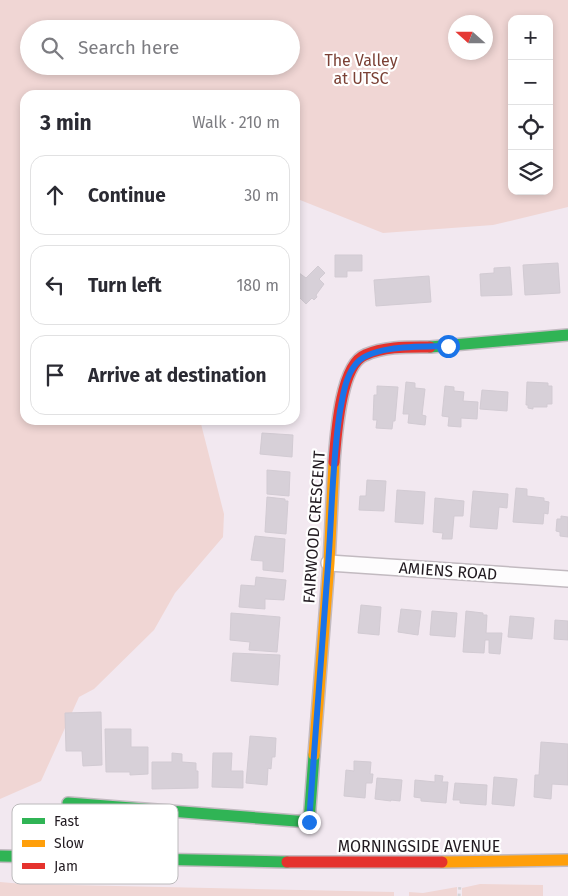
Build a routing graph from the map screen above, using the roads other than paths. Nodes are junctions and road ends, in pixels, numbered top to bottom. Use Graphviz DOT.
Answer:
graph roads {
  1 [pos="568,335"];
  2 [pos="329,563"];
  3 [pos="568,579"];
  4 [pos="68,803"];
  5 [pos="81,804"];
  6 [pos="178,812"];
  7 [pos="568,860"];
  8 [pos="178,861"];
  1 -- 2 [label="street, FAIRWOOD CRESCENT"];
  2 -- 3 [label="street, AMIENS ROAD"];
  2 -- 6 [label="street, FAIRWOOD CRESCENT"];
  4 -- 5 [label="street, FAIRWOOD CRESCENT"];
  7 -- 8 [label="street, MORNINGSIDE AVENUE"];
}
